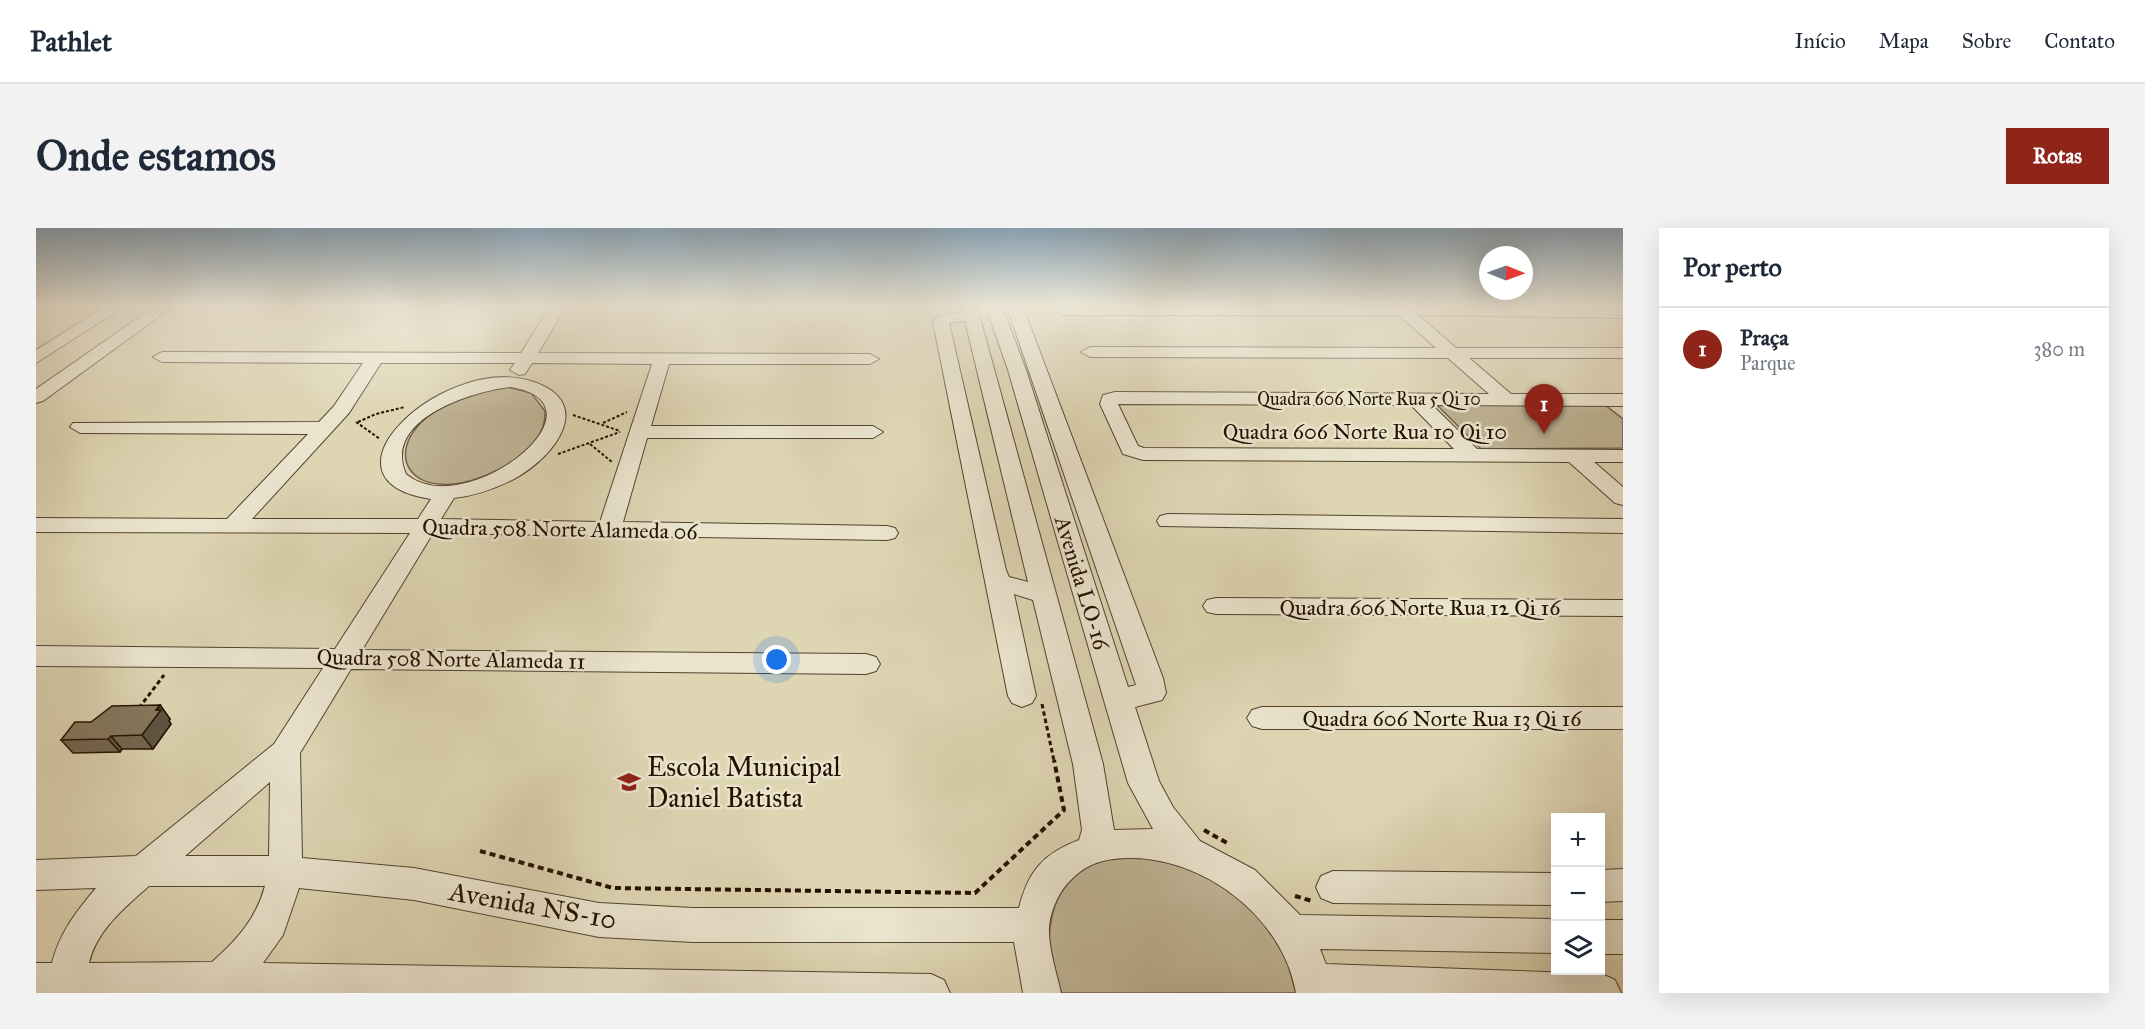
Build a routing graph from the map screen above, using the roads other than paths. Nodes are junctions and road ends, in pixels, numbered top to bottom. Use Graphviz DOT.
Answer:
graph roads {
  1 [pos="59,343"];
  2 [pos="86,343"];
  3 [pos="113,343"];
  4 [pos="536,343"];
  5 [pos="945,343"];
  6 [pos="978,343"];
  7 [pos="1017,343"];
  8 [pos="1440,343"];
  9 [pos="946,347"];
  10 [pos="979,348"];
  11 [pos="1450,351"];
  12 [pos="1090,352"];
  13 [pos="1623,353"];
  14 [pos="162,357"];
  15 [pos="36,358"];
  16 [pos="376,358"];
  17 [pos="662,358"];
  18 [pos="526,359"];
  19 [pos="870,359"];
  20 [pos="1023,360"];
  21 [pos="36,377"];
  22 [pos="511,382"];
  23 [pos="36,397"];
  24 [pos="1415,398"];
  25 [pos="1506,399"];
  26 [pos="1614,400"];
  27 [pos="996,412"];
  28 [pos="960,413"];
  29 [pos="1623,413"];
  30 [pos="80,427"];
  31 [pos="323,428"];
  32 [pos="640,432"];
  33 [pos="873,432"];
  34 [pos="967,443"];
  35 [pos="1004,443"];
  36 [pos="1143,454"];
  37 [pos="1471,455"];
  38 [pos="1574,456"];
  39 [pos="1623,456"];
  40 [pos="446,493"];
  41 [pos="1055,494"];
  42 [pos="1083,494"];
  43 [pos="1623,498"];
  44 [pos="1168,521"];
  45 [pos="36,525"];
  46 [pos="234,525"];
  47 [pos="426,526"];
  48 [pos="1026,526"];
  49 [pos="1623,526"];
  50 [pos="986,529"];
  51 [pos="609,530"];
  52 [pos="887,533"];
  53 [pos="1068,535"];
  54 [pos="1098,536"];
  55 [pos="999,582"];
  56 [pos="1042,594"];
  57 [pos="1216,606"];
  58 [pos="1623,608"];
  59 [pos="36,657"];
  60 [pos="344,658"];
  61 [pos="866,663"];
  62 [pos="1031,695"];
  63 [pos="1118,699"];
  64 [pos="1262,718"];
  65 [pos="1623,718"];
  66 [pos="285,752"];
  67 [pos="1191,838"];
  68 [pos="1094,845"];
  69 [pos="142,871"];
  70 [pos="285,871"];
  71 [pos="36,876"];
  72 [pos="1623,885"];
  73 [pos="1605,886"];
  74 [pos="1551,889"];
  75 [pos="1326,895"];
  76 [pos="1031,924"];
  77 [pos="1291,932"];
  78 [pos="1551,936"];
  79 [pos="1605,937"];
  80 [pos="1623,937"];
  81 [pos="219,981"];
  82 [pos="51,982"];
  83 [pos="1314,987"];
  84 [pos="931,993"];
  85 [pos="1042,993"];
  86 [pos="1602,993"];
  1 -- 15 [label="street"];
  2 -- 21 [label="street"];
  3 -- 23 [label="street"];
  4 -- 18 [label="street"];
  5 -- 9 [label="street"];
  6 -- 10 [label="street, Avenida LO-16"];
  7 -- 20 [label="street, Avenida LO-16"];
  8 -- 11 [label="street"];
  9 -- 10 [label="street"];
  9 -- 28 [label="street"];
  10 -- 27 [label="street, Avenida LO-16"];
  11 -- 12 [label="street"];
  11 -- 13 [label="street"];
  11 -- 25 [label="street"];
  14 -- 16 [label="street"];
  16 -- 18 [label="street"];
  16 -- 31 [label="street"];
  17 -- 18 [label="street"];
  17 -- 19 [label="street"];
  17 -- 32 [label="street"];
  18 -- 22 [label="street"];
  20 -- 41 [label="street, Avenida LO-16"];
  20 -- 42 [label="street"];
  22 -- 40 [label="street"];
  22 -- 40 [label="street"];
  24 -- 25 [label="street, Quadra 606 Norte Rua 5 Qi 10"];
  24 -- 36 [label="street, Quadra 606 Norte Rua 5 Qi 10"];
  24 -- 37 [label="street"];
  25 -- 26 [label="street, Quadra 606 Norte Rua 5 Qi 10"];
  26 -- 29 [label="street"];
  27 -- 28 [label="street"];
  27 -- 35 [label="street, Avenida LO-16"];
  28 -- 34 [label="street"];
  30 -- 31 [label="street"];
  31 -- 46 [label="street"];
  32 -- 33 [label="street"];
  32 -- 51 [label="street"];
  34 -- 35 [label="street"];
  34 -- 50 [label="street"];
  35 -- 48 [label="street, Avenida LO-16"];
  36 -- 37 [label="street, Quadra 606 Norte Rua 10 Qi 10"];
  37 -- 38 [label="street, Quadra 606 Norte Rua 10 Qi 10"];
  38 -- 39 [label="street, Quadra 606 Norte Rua 10 Qi 10"];
  38 -- 43 [label="street"];
  40 -- 47 [label="street"];
  41 -- 42 [label="street"];
  41 -- 53 [label="street, Avenida LO-16"];
  42 -- 54 [label="street"];
  44 -- 49 [label="street"];
  45 -- 46 [label="street, Quadra 508 Norte Alameda 06"];
  46 -- 47 [label="street, Quadra 508 Norte Alameda 06"];
  47 -- 51 [label="street, Quadra 508 Norte Alameda 06"];
  47 -- 60 [label="street"];
  48 -- 50 [label="street"];
  48 -- 56 [label="street, Avenida LO-16"];
  50 -- 55 [label="street"];
  51 -- 52 [label="street, Quadra 508 Norte Alameda 06"];
  53 -- 54 [label="street"];
  53 -- 63 [label="street, Avenida LO-16"];
  54 -- 63 [label="street"];
  55 -- 56 [label="street"];
  55 -- 62 [label="street"];
  56 -- 68 [label="street, Avenida LO-16"];
  57 -- 58 [label="street, Quadra 606 Norte Rua 12 Qi 16"];
  59 -- 60 [label="street, Quadra 508 Norte Alameda 11"];
  60 -- 61 [label="street, Quadra 508 Norte Alameda 11"];
  60 -- 66 [label="street"];
  63 -- 67 [label="street, Avenida LO-16"];
  64 -- 65 [label="street, Quadra 606 Norte Rua 13 Qi 16"];
  66 -- 69 [label="street"];
  66 -- 70 [label="street"];
  67 -- 68 [label="street"];
  67 -- 77 [label="street"];
  68 -- 76 [label="street"];
  69 -- 70 [label="street, Avenida NS-10"];
  69 -- 71 [label="street, Avenida NS-10"];
  69 -- 82 [label="street"];
  70 -- 76 [label="street, Avenida NS-10"];
  70 -- 81 [label="street"];
  72 -- 73 [label="street"];
  74 -- 75 [label="street"];
  76 -- 85 [label="street"];
  77 -- 78 [label="street"];
  77 -- 83 [label="street"];
  79 -- 80 [label="street"];
  81 -- 82 [label="street"];
  81 -- 84 [label="street"];
  83 -- 86 [label="street"];
}
